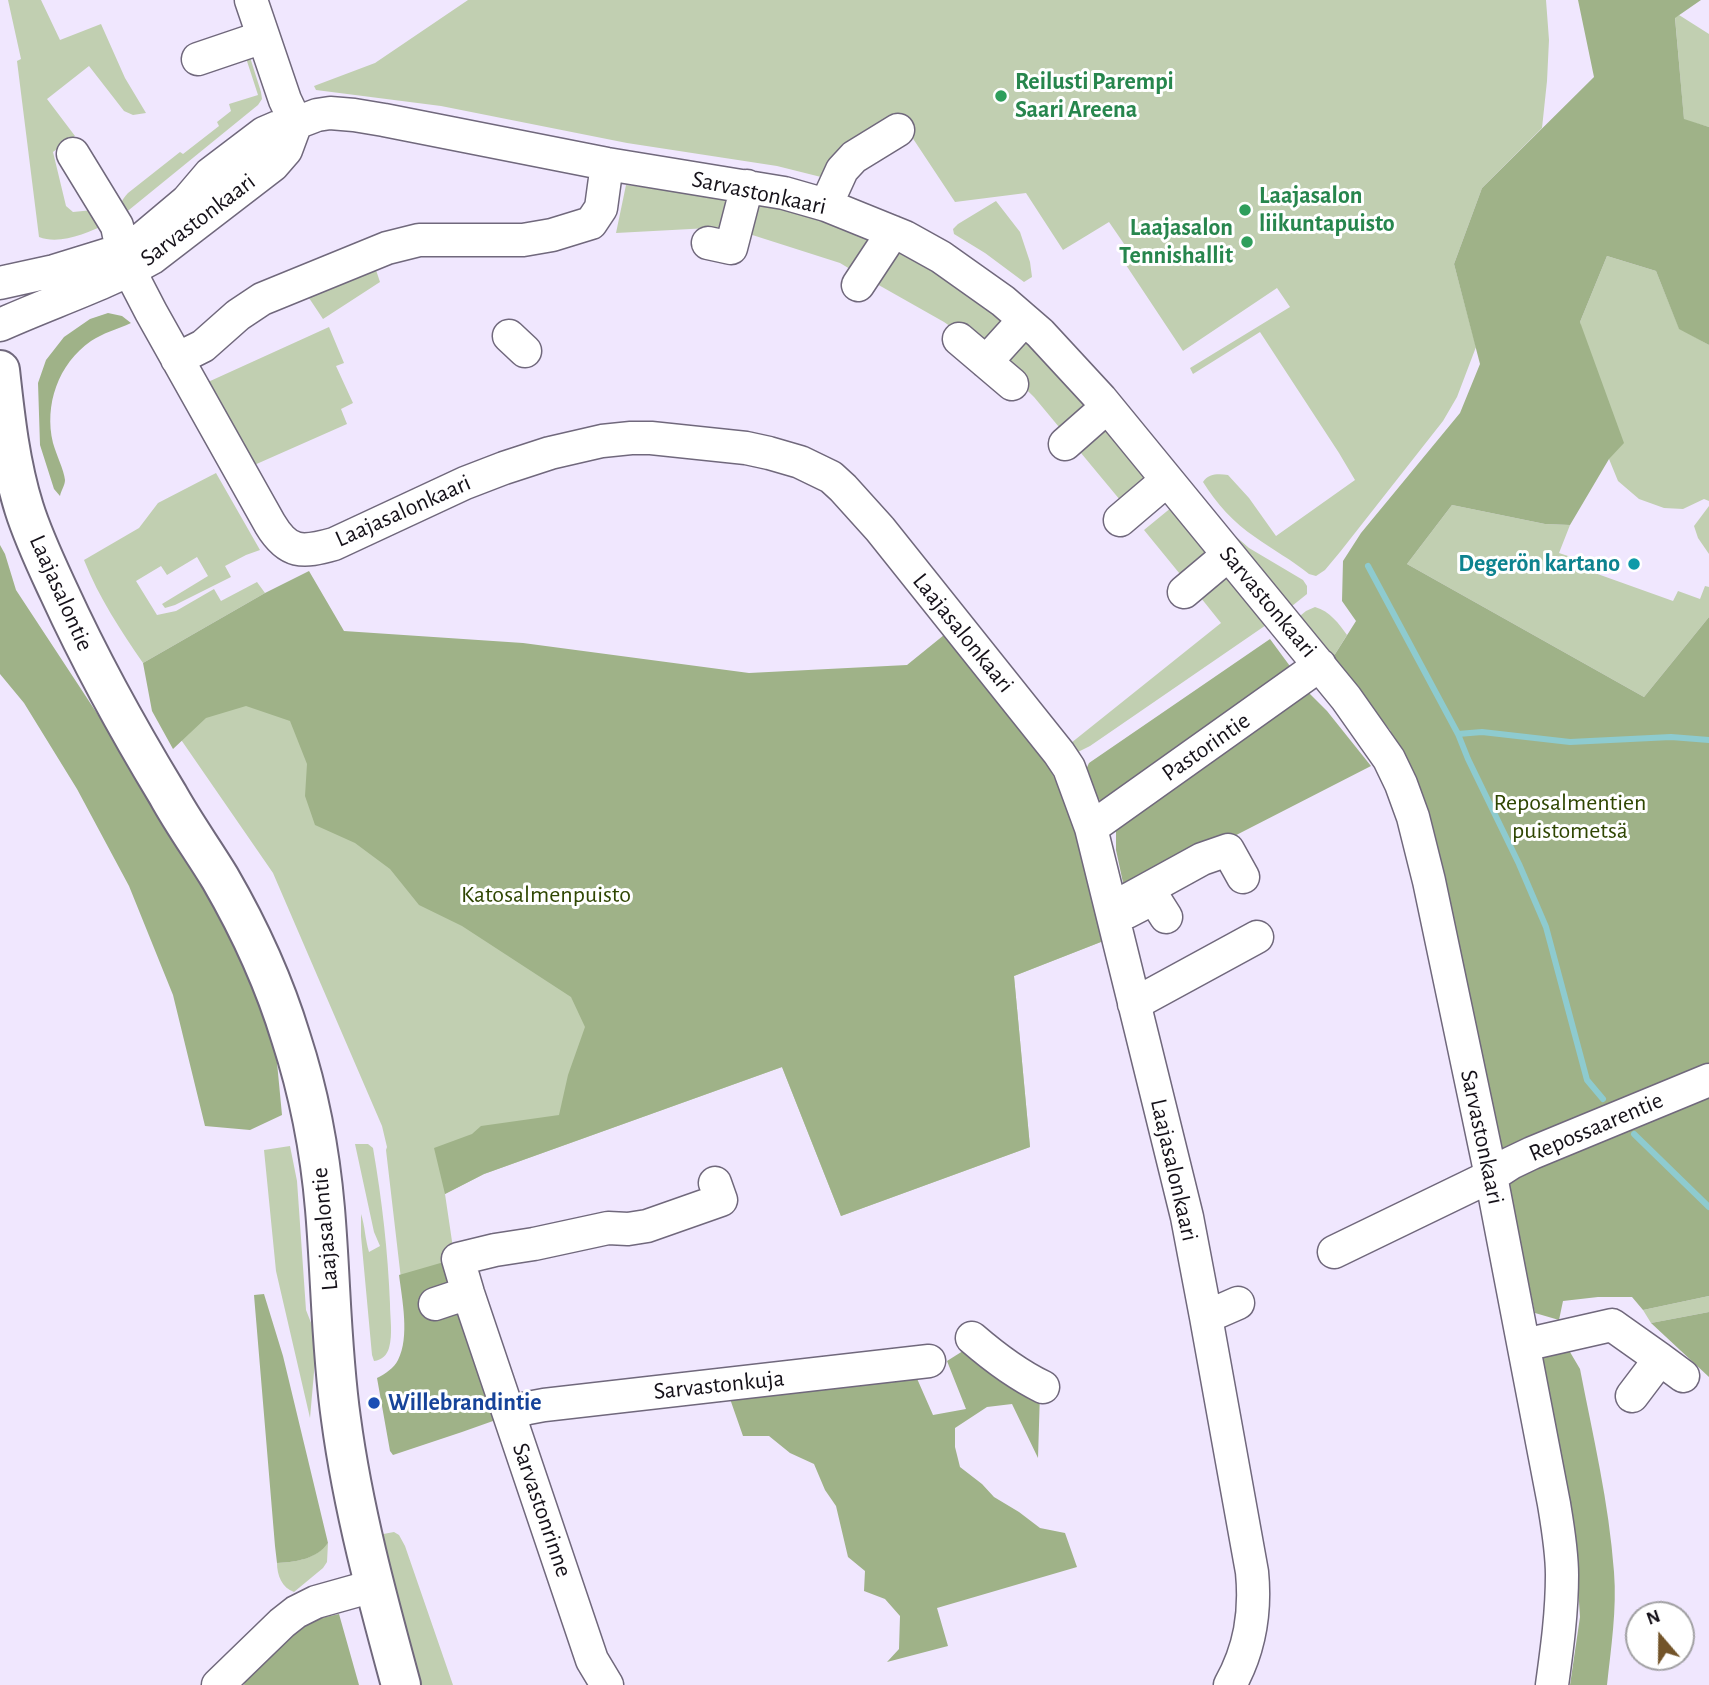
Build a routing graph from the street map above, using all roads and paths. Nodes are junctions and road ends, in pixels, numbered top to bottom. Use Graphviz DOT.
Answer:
graph roads {
  1 [pos="252,0"];
  2 [pos="263,37"];
  3 [pos="198,59"];
  4 [pos="296,123"];
  5 [pos="898,130"];
  6 [pos="74,154"];
  7 [pos="607,164"];
  8 [pos="747,186"];
  9 [pos="827,205"];
  10 [pos="893,232"];
  11 [pos="708,243"];
  12 [pos="126,260"];
  13 [pos="0,283"];
  14 [pos="858,285"];
  15 [pos="1024,320"];
  16 [pos="0,325"];
  17 [pos="959,339"];
  18 [pos="177,359"];
  19 [pos="986,362"];
  20 [pos="0,370"];
  21 [pos="1012,384"];
  22 [pos="1107,407"];
  23 [pos="1065,444"];
  24 [pos="1167,480"];
  25 [pos="0,514"];
  26 [pos="1120,520"];
  27 [pos="1228,555"];
  28 [pos="1184,592"];
  29 [pos="1320,665"];
  30 [pos="169,798"];
  31 [pos="1091,828"];
  32 [pos="1243,877"];
  33 [pos="1113,914"];
  34 [pos="1166,918"];
  35 [pos="1257,937"];
  36 [pos="1135,1004"];
  37 [pos="1709,1080"];
  38 [pos="1491,1176"];
  39 [pos="715,1183"];
  40 [pos="1334,1252"];
  41 [pos="468,1293"];
  42 [pos="1237,1303"];
  43 [pos="435,1304"];
  44 [pos="1206,1317"];
  45 [pos="972,1338"];
  46 [pos="1524,1345"];
  47 [pos="929,1361"];
  48 [pos="1043,1387"];
  49 [pos="1632,1396"];
  50 [pos="509,1414"];
  51 [pos="373,1586"];
  52 [pos="218,1685"];
  53 [pos="401,1685"];
  54 [pos="607,1685"];
  55 [pos="1230,1685"];
  56 [pos="1552,1685"];
  1 -- 2 [label="street"];
  2 -- 3 [label="street"];
  2 -- 4 [label="street"];
  4 -- 7 [label="street, Sarvastonkaari"];
  4 -- 12 [label="street, Sarvastonkaari"];
  5 -- 9 [label="street"];
  6 -- 12 [label="street, Laajasalonkaari"];
  7 -- 8 [label="street, Sarvastonkaari"];
  7 -- 18 [label="street"];
  8 -- 9 [label="street, Sarvastonkaari"];
  8 -- 11 [label="street"];
  9 -- 10 [label="street, Sarvastonkaari"];
  10 -- 14 [label="street"];
  10 -- 15 [label="street, Sarvastonkaari"];
  12 -- 13 [label="street, Sarvastonkaari"];
  12 -- 16 [label="street, Sarvastonkaari"];
  12 -- 18 [label="street, Laajasalonkaari"];
  15 -- 19 [label="street"];
  15 -- 22 [label="street, Sarvastonkaari"];
  17 -- 19 [label="street"];
  18 -- 31 [label="street, Laajasalonkaari"];
  19 -- 21 [label="street"];
  20 -- 30 [label="main road, Laajasalontie"];
  22 -- 23 [label="street"];
  22 -- 24 [label="street, Sarvastonkaari"];
  24 -- 26 [label="street"];
  24 -- 27 [label="street, Sarvastonkaari"];
  25 -- 30 [label="main road, Laajasalontie"];
  27 -- 28 [label="street"];
  27 -- 29 [label="street, Sarvastonkaari"];
  29 -- 31 [label="street, Pastorintie"];
  29 -- 38 [label="street, Sarvastonkaari"];
  30 -- 51 [label="main road, Laajasalontie"];
  31 -- 33 [label="street, Laajasalonkaari"];
  32 -- 33 [label="street"];
  33 -- 34 [label="street"];
  33 -- 36 [label="street, Laajasalonkaari"];
  35 -- 36 [label="street"];
  36 -- 44 [label="street, Laajasalonkaari"];
  37 -- 38 [label="street, Repossaarentie"];
  38 -- 40 [label="street, Repossaarentie"];
  38 -- 46 [label="street, Sarvastonkaari"];
  39 -- 41 [label="street, Sarvastonrinne"];
  41 -- 43 [label="street"];
  41 -- 50 [label="street, Sarvastonrinne"];
  42 -- 44 [label="street"];
  44 -- 55 [label="street, Laajasalonkaari"];
  45 -- 48 [label="street"];
  46 -- 49 [label="street"];
  46 -- 56 [label="street, Sarvastonkaari"];
  47 -- 50 [label="street, Sarvastonkuja"];
  50 -- 54 [label="street, Sarvastonrinne"];
  51 -- 52 [label="street"];
  51 -- 53 [label="main road, Laajasalontie"];
}
